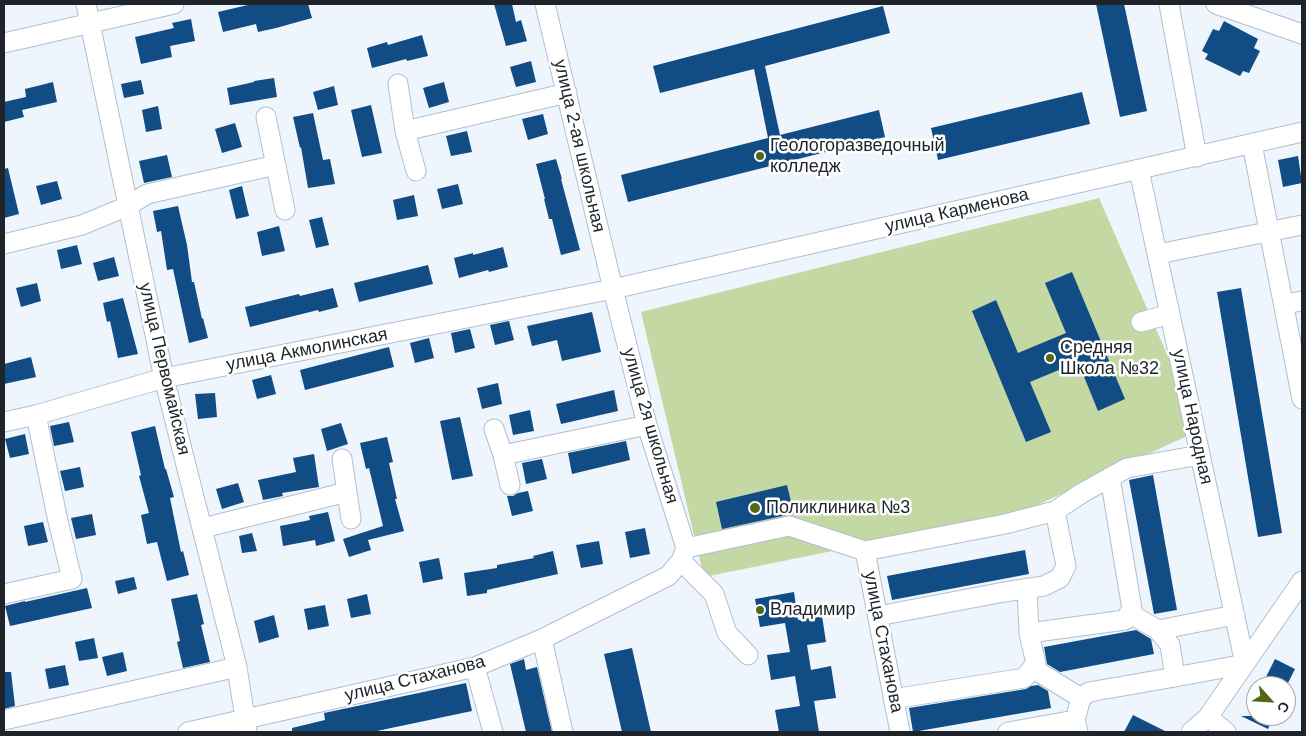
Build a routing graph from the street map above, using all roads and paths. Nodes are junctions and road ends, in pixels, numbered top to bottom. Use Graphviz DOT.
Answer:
graph roads {
  1 [pos="86,4"];
  2 [pos="174,4"];
  3 [pos="546,4"];
  4 [pos="1169,4"];
  5 [pos="1216,4"];
  6 [pos="91,23"];
  7 [pos="1302,34"];
  8 [pos="4,43"];
  9 [pos="398,84"];
  10 [pos="566,93"];
  11 [pos="266,117"];
  12 [pos="405,131"];
  13 [pos="1302,132"];
  14 [pos="1252,144"];
  15 [pos="1197,156"];
  16 [pos="276,165"];
  17 [pos="1140,170"];
  18 [pos="416,171"];
  19 [pos="128,206"];
  20 [pos="285,210"];
  21 [pos="1302,225"];
  22 [pos="1269,232"];
  23 [pos="4,244"];
  24 [pos="1158,254"];
  25 [pos="613,289"];
  26 [pos="1302,302"];
  27 [pos="1284,304"];
  28 [pos="1170,314"];
  29 [pos="1141,322"];
  30 [pos="164,378"];
  31 [pos="1302,399"];
  32 [pos="36,416"];
  33 [pos="4,422"];
  34 [pos="647,425"];
  35 [pos="494,429"];
  36 [pos="503,455"];
  37 [pos="1200,455"];
  38 [pos="342,459"];
  39 [pos="1110,478"];
  40 [pos="510,485"];
  41 [pos="347,492"];
  42 [pos="1055,510"];
  43 [pos="350,519"];
  44 [pos="202,528"];
  45 [pos="865,551"];
  46 [pos="683,555"];
  47 [pos="1302,581"];
  48 [pos="1027,588"];
  49 [pos="4,594"];
  50 [pos="1129,613"];
  51 [pos="1235,615"];
  52 [pos="878,616"];
  53 [pos="1158,630"];
  54 [pos="1029,633"];
  55 [pos="542,638"];
  56 [pos="748,655"];
  57 [pos="1245,664"];
  58 [pos="237,667"];
  59 [pos="475,667"];
  60 [pos="1032,668"];
  61 [pos="1175,678"];
  62 [pos="1081,698"];
  63 [pos="894,699"];
  64 [pos="1208,717"];
  65 [pos="4,720"];
  66 [pos="246,726"];
  67 [pos="1076,726"];
  68 [pos="188,732"];
  69 [pos="493,732"];
  70 [pos="563,732"];
  71 [pos="900,732"];
  72 [pos="1008,732"];
  73 [pos="1191,732"];
  74 [pos="1226,732"];
  1 -- 6 [label="street, улица Первомайская"];
  2 -- 6 [label="street"];
  3 -- 10 [label="street, улица 2-ая школьная"];
  4 -- 15 [label="street"];
  5 -- 7 [label="street"];
  6 -- 8 [label="street"];
  6 -- 19 [label="street, улица Первомайская"];
  9 -- 12 [label="street"];
  10 -- 12 [label="street"];
  10 -- 25 [label="street, улица 2-ая школьная"];
  11 -- 16 [label="street"];
  12 -- 18 [label="street"];
  13 -- 14 [label="street, улица Карменова"];
  14 -- 15 [label="street, улица Карменова"];
  14 -- 22 [label="street"];
  15 -- 17 [label="street, улица Карменова"];
  16 -- 19 [label="street"];
  16 -- 20 [label="street"];
  17 -- 24 [label="street, улица Народная"];
  17 -- 25 [label="street, улица Карменова"];
  19 -- 23 [label="street"];
  19 -- 30 [label="street, улица Первомайская"];
  21 -- 22 [label="street"];
  22 -- 24 [label="street"];
  22 -- 27 [label="street"];
  24 -- 28 [label="street, улица Народная"];
  25 -- 30 [label="street, улица Акмолинская"];
  25 -- 34 [label="street, улица 2я школьная"];
  26 -- 27 [label="street"];
  27 -- 31 [label="street"];
  28 -- 29 [label="street"];
  28 -- 37 [label="street, улица Народная"];
  30 -- 32 [label="street, улица Акмолинская"];
  30 -- 44 [label="street, улица Первомайская"];
  32 -- 33 [label="street, улица Акмолинская"];
  32 -- 49 [label="street"];
  34 -- 36 [label="street"];
  34 -- 46 [label="street, улица 2я школьная"];
  35 -- 36 [label="street"];
  36 -- 40 [label="street"];
  37 -- 39 [label="street"];
  37 -- 51 [label="street, улица Народная"];
  38 -- 41 [label="street"];
  39 -- 42 [label="street"];
  39 -- 50 [label="street"];
  41 -- 43 [label="street"];
  41 -- 44 [label="street"];
  42 -- 45 [label="street"];
  42 -- 48 [label="street"];
  44 -- 58 [label="street, улица Первомайская"];
  45 -- 46 [label="street"];
  45 -- 52 [label="street, улица Стаханова"];
  46 -- 55 [label="street, улица Стаханова"];
  46 -- 56 [label="street"];
  47 -- 57 [label="street"];
  48 -- 52 [label="street"];
  48 -- 54 [label="street"];
  50 -- 53 [label="street"];
  50 -- 54 [label="street"];
  51 -- 53 [label="street"];
  51 -- 57 [label="street, улица Народная"];
  52 -- 63 [label="street, улица Стаханова"];
  53 -- 61 [label="street"];
  54 -- 60 [label="street"];
  55 -- 59 [label="street, улица Стаханова"];
  55 -- 70 [label="street"];
  57 -- 61 [label="street"];
  57 -- 64 [label="street"];
  58 -- 65 [label="street"];
  58 -- 66 [label="street, улица Первомайская"];
  59 -- 66 [label="street, улица Стаханова"];
  59 -- 69 [label="street"];
  60 -- 62 [label="street"];
  60 -- 63 [label="street"];
  61 -- 62 [label="street"];
  62 -- 67 [label="street"];
  63 -- 71 [label="street, улица Стаханова"];
  64 -- 73 [label="street"];
  64 -- 74 [label="street"];
  66 -- 68 [label="street, улица Стаханова"];
  67 -- 72 [label="street"];
}
